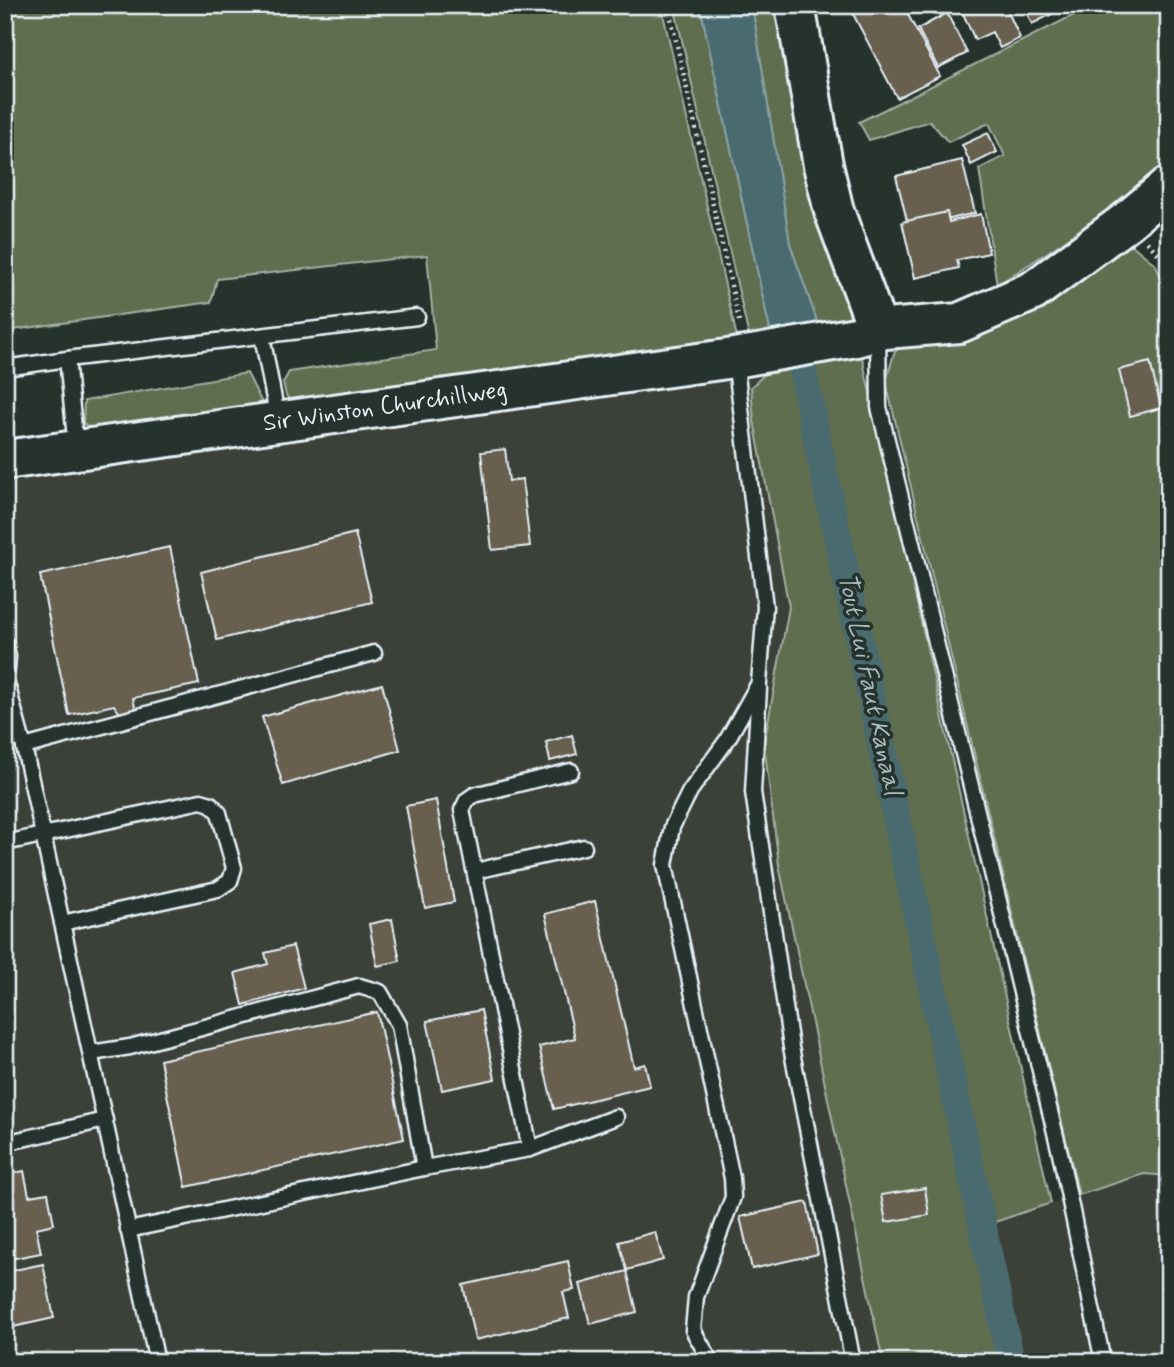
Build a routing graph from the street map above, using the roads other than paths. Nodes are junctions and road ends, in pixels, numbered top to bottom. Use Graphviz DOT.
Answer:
graph roads {
  1 [pos="795,5"];
  2 [pos="1169,186"];
  3 [pos="417,317"];
  4 [pos="867,333"];
  5 [pos="262,336"];
  6 [pos="748,355"];
  7 [pos="67,359"];
  8 [pos="5,368"];
  9 [pos="278,421"];
  10 [pos="77,450"];
  11 [pos="5,460"];
  12 [pos="5,643"];
  13 [pos="374,653"];
  14 [pos="5,679"];
  15 [pos="759,683"];
  16 [pos="24,747"];
  17 [pos="571,771"];
  18 [pos="43,835"];
  19 [pos="5,843"];
  20 [pos="584,847"];
  21 [pos="475,871"];
  22 [pos="62,923"];
  23 [pos="91,1054"];
  24 [pos="616,1117"];
  25 [pos="104,1120"];
  26 [pos="5,1143"];
  27 [pos="530,1149"];
  28 [pos="424,1168"];
  29 [pos="128,1230"];
  30 [pos="157,1362"];
  31 [pos="711,1362"];
  32 [pos="853,1362"];
  33 [pos="1102,1362"];
  1 -- 4 [label="street"];
  2 -- 4 [label="street"];
  3 -- 5 [label="lane"];
  4 -- 6 [label="street, Sir Winston Churchillweg"];
  4 -- 33 [label="lane"];
  5 -- 7 [label="lane"];
  5 -- 9 [label="lane"];
  6 -- 9 [label="street, Sir Winston Churchillweg"];
  6 -- 15 [label="lane"];
  7 -- 8 [label="lane"];
  7 -- 10 [label="lane"];
  9 -- 10 [label="street, Sir Winston Churchillweg"];
  10 -- 11 [label="street, Sir Winston Churchillweg"];
  12 -- 14 [label="lane"];
  13 -- 16 [label="lane"];
  14 -- 16 [label="lane"];
  15 -- 31 [label="lane"];
  15 -- 32 [label="lane"];
  16 -- 18 [label="lane"];
  17 -- 21 [label="lane"];
  18 -- 19 [label="lane"];
  18 -- 22 [label="lane"];
  18 -- 22 [label="lane"];
  20 -- 21 [label="lane"];
  21 -- 27 [label="lane"];
  22 -- 23 [label="lane"];
  23 -- 25 [label="lane"];
  23 -- 28 [label="lane"];
  24 -- 27 [label="lane"];
  25 -- 26 [label="lane"];
  25 -- 29 [label="lane"];
  27 -- 28 [label="lane"];
  28 -- 29 [label="lane"];
  29 -- 30 [label="lane"];
}
